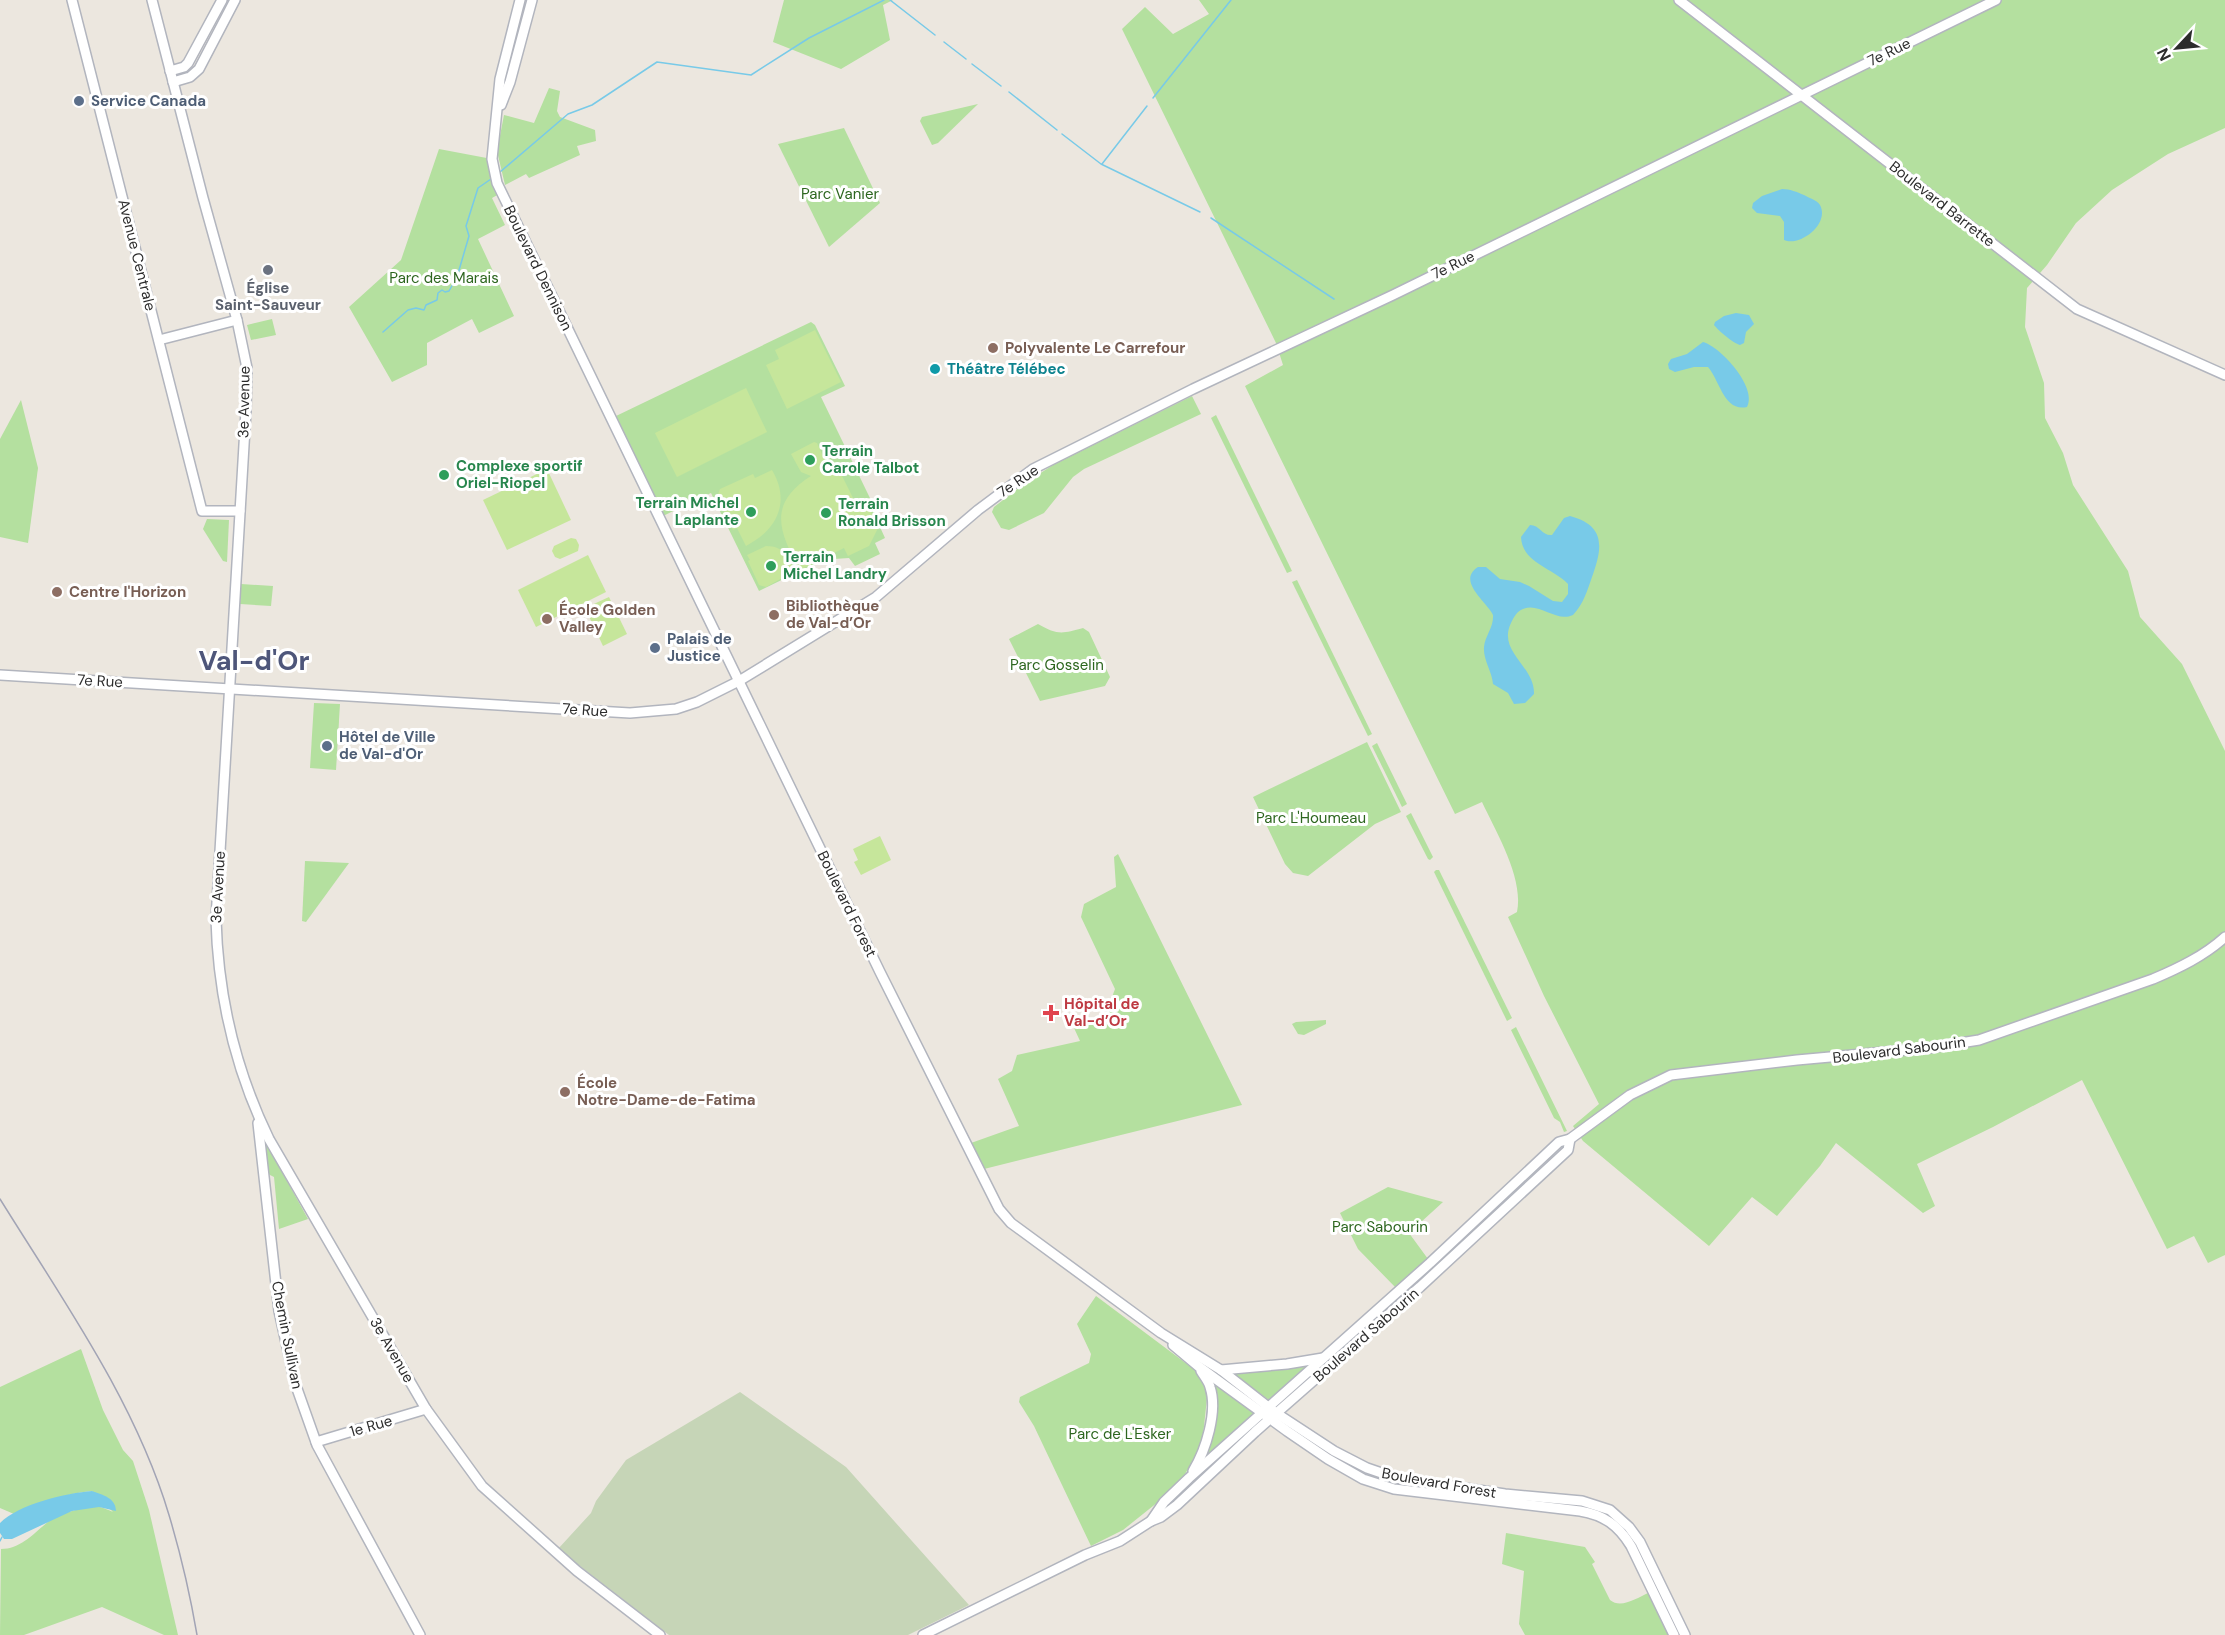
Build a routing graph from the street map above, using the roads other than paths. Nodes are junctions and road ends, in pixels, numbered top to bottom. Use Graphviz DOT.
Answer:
graph roads {
  1 [pos="72,0"];
  2 [pos="152,0"];
  3 [pos="222,0"];
  4 [pos="235,0"];
  5 [pos="520,0"];
  6 [pos="532,0"];
  7 [pos="1679,0"];
  8 [pos="1996,0"];
  9 [pos="171,71"];
  10 [pos="173,82"];
  11 [pos="1802,94"];
  12 [pos="497,116"];
  13 [pos="237,320"];
  14 [pos="159,340"];
  15 [pos="2225,375"];
  16 [pos="609,414"];
  17 [pos="240,511"];
  18 [pos="0,675"];
  19 [pos="739,681"];
  20 [pos="229,688"];
  21 [pos="2225,937"];
  22 [pos="257,1114"];
  23 [pos="1570,1139"];
  24 [pos="1161,1333"];
  25 [pos="1323,1358"];
  26 [pos="1198,1366"];
  27 [pos="1221,1370"];
  28 [pos="426,1409"];
  29 [pos="1269,1413"];
  30 [pos="316,1442"];
  31 [pos="1189,1478"];
  32 [pos="1151,1521"];
  33 [pos="420,1635"];
  34 [pos="660,1635"];
  35 [pos="923,1635"];
  36 [pos="1674,1635"];
  37 [pos="1685,1635"];
  1 -- 14 [label="street, Avenue Centrale"];
  2 -- 9 [label="street, 3e Avenue"];
  3 -- 9 [label="street"];
  4 -- 10 [label="street"];
  5 -- 12 [label="street, Boulevard Dennison"];
  6 -- 12 [label="street, Boulevard Dennison"];
  7 -- 11 [label="street, Boulevard Barrette"];
  8 -- 11 [label="street, 7e Rue"];
  9 -- 10 [label="street, 3e Avenue"];
  10 -- 13 [label="street, 3e Avenue"];
  11 -- 15 [label="street, Boulevard Barrette"];
  11 -- 19 [label="street, 7e Rue"];
  12 -- 16 [label="street, Boulevard Dennison"];
  13 -- 14 [label="street"];
  13 -- 17 [label="street, 3e Avenue"];
  14 -- 17 [label="street, Avenue Centrale"];
  16 -- 19 [label="street, Boulevard Forest"];
  17 -- 20 [label="street, 3e Avenue"];
  18 -- 20 [label="street, 7e Rue"];
  19 -- 20 [label="street, 7e Rue"];
  19 -- 24 [label="street, Boulevard Forest"];
  20 -- 22 [label="street, 3e Avenue"];
  21 -- 23 [label="street, Boulevard Sabourin"];
  22 -- 28 [label="street, 3e Avenue"];
  22 -- 30 [label="street, Chemin Sullivan"];
  23 -- 25 [label="street, Boulevard Sabourin"];
  23 -- 29 [label="street, Boulevard Sabourin"];
  24 -- 26 [label="street, Boulevard Forest"];
  24 -- 27 [label="street, Boulevard Forest"];
  25 -- 27 [label="street"];
  25 -- 29 [label="street, Boulevard Sabourin"];
  26 -- 29 [label="street, Boulevard Forest"];
  26 -- 31 [label="street"];
  27 -- 29 [label="street, Boulevard Forest"];
  28 -- 30 [label="street, 1e Rue"];
  28 -- 34 [label="street, 3e Avenue"];
  29 -- 31 [label="street, Boulevard Sabourin"];
  29 -- 32 [label="street, Boulevard Sabourin"];
  29 -- 36 [label="street, Boulevard Forest"];
  29 -- 37 [label="street, Boulevard Forest"];
  30 -- 33 [label="street, Chemin Sullivan"];
  31 -- 32 [label="street, Boulevard Sabourin"];
  32 -- 35 [label="street, Boulevard Sabourin"];
}
